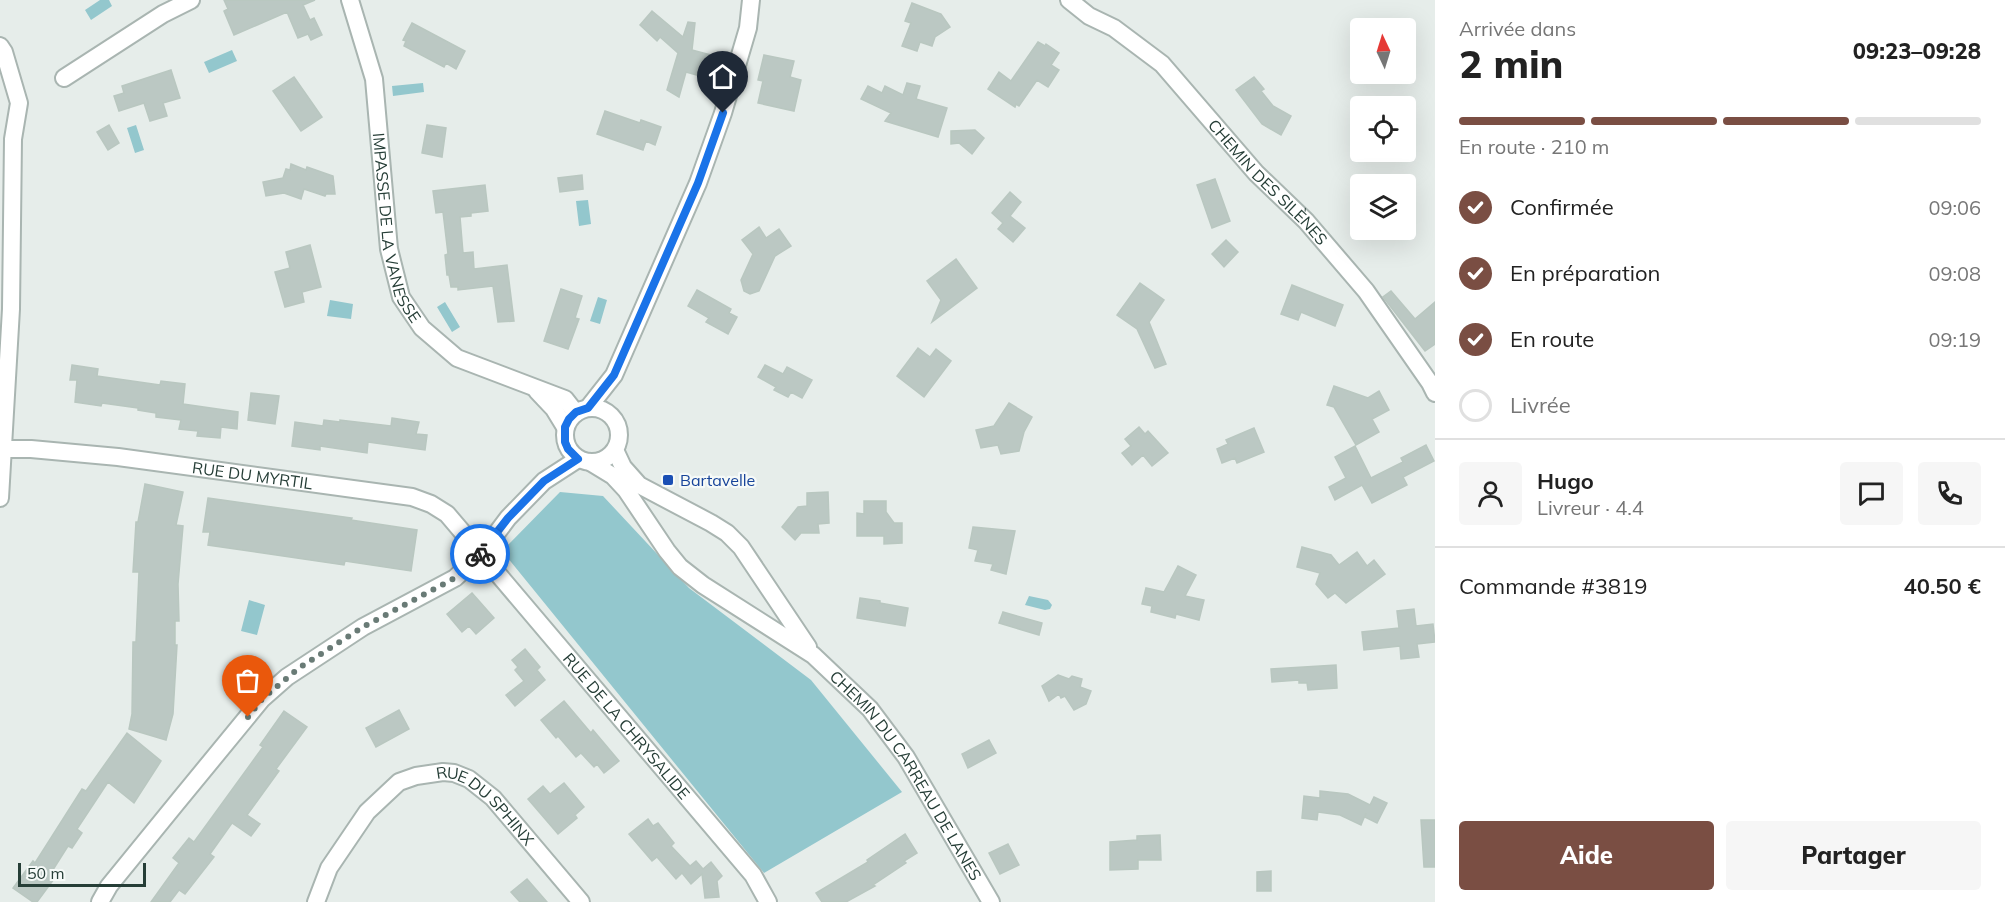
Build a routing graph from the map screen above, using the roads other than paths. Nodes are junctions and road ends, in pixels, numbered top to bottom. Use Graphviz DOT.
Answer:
graph roads {
  1 [pos="191,0"];
  2 [pos="351,0"];
  3 [pos="752,0"];
  4 [pos="1069,0"];
  5 [pos="0,46"];
  6 [pos="64,78"];
  7 [pos="614,375"];
  8 [pos="533,386"];
  9 [pos="1435,393"];
  10 [pos="582,410"];
  11 [pos="611,416"];
  12 [pos="565,435"];
  13 [pos="2,449"];
  14 [pos="615,450"];
  15 [pos="584,460"];
  16 [pos="544,481"];
  17 [pos="0,498"];
  18 [pos="481,554"];
  19 [pos="813,655"];
  20 [pos="100,902"];
  21 [pos="316,902"];
  22 [pos="581,902"];
  23 [pos="768,902"];
  24 [pos="991,902"];
  1 -- 6 [label="street"];
  2 -- 8 [label="street, IMPASSE DE LA VANESSE"];
  3 -- 7 [label="street"];
  4 -- 9 [label="street, CHEMIN DES SILÈNES"];
  5 -- 13 [label="street"];
  7 -- 10 [label="street"];
  7 -- 11 [label="street"];
  8 -- 10 [label="street, IMPASSE DE LA VANESSE"];
  8 -- 12 [label="street, IMPASSE DE LA VANESSE"];
  10 -- 11 [label="street"];
  10 -- 12 [label="street"];
  11 -- 14 [label="street"];
  12 -- 15 [label="street"];
  12 -- 16 [label="street"];
  13 -- 17 [label="street"];
  13 -- 18 [label="street, RUE DU MYRTIL"];
  14 -- 15 [label="street"];
  14 -- 19 [label="street, CHEMIN DU CARREAU DE LANES"];
  15 -- 16 [label="street"];
  15 -- 19 [label="street, CHEMIN DU CARREAU DE LANES"];
  16 -- 18 [label="street"];
  18 -- 20 [label="street"];
  18 -- 23 [label="street, RUE DE LA CHRYSALIDE"];
  19 -- 24 [label="street, CHEMIN DU CARREAU DE LANES"];
  21 -- 22 [label="street, RUE DU SPHINX"];
}
